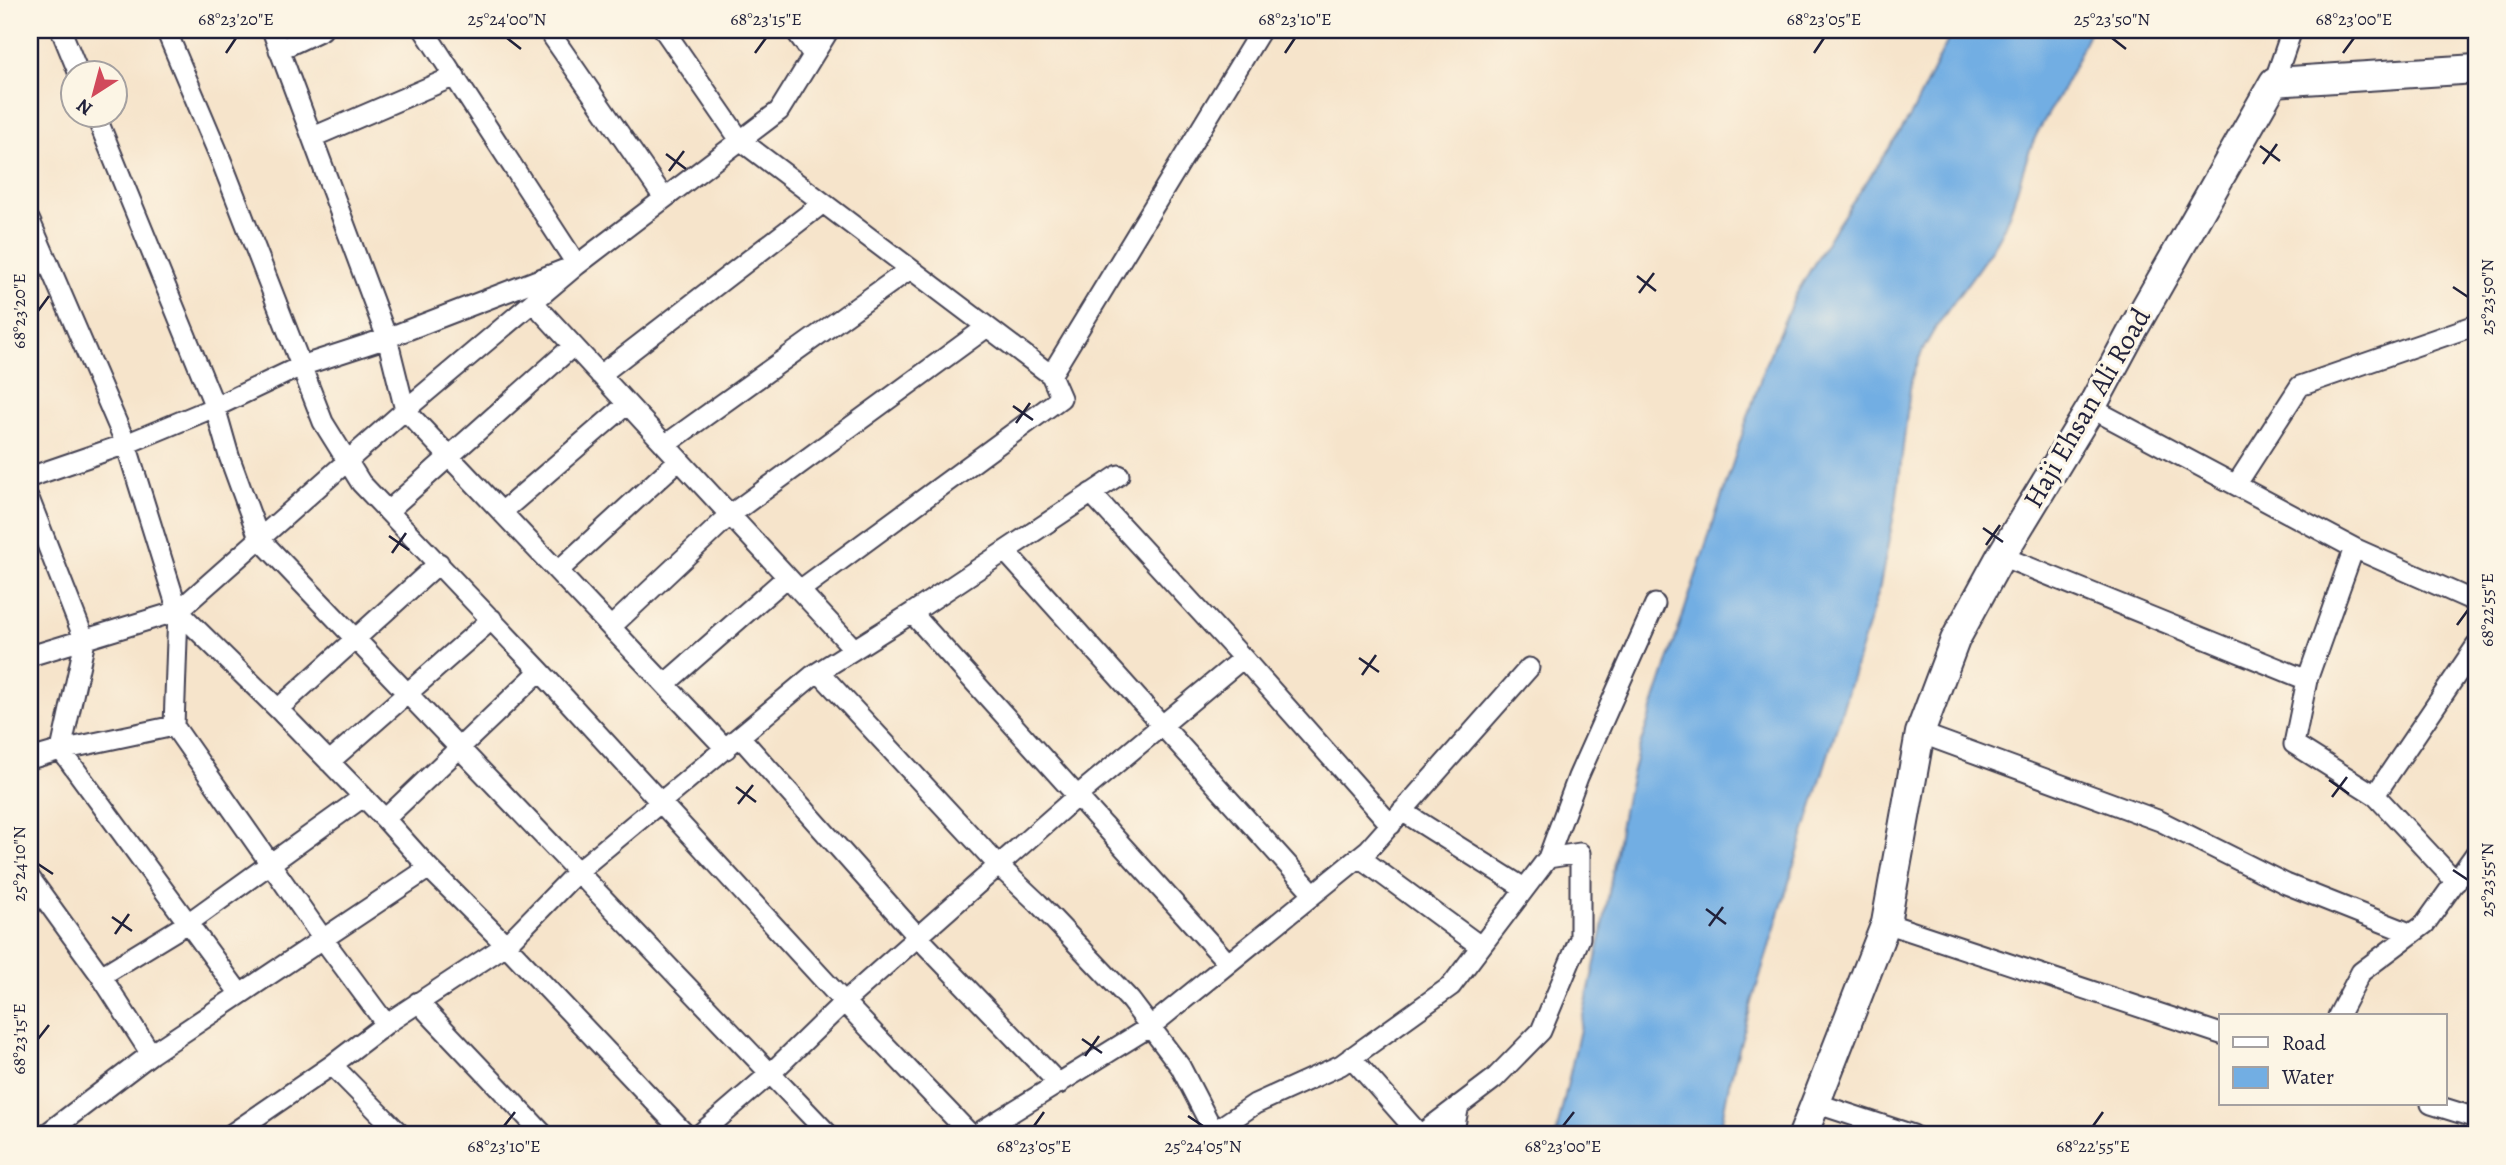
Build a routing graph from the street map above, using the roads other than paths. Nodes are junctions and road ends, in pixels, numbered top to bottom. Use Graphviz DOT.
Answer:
graph roads {
  1 [pos="61,30"];
  2 [pos="166,30"];
  3 [pos="272,30"];
  4 [pos="322,30"];
  5 [pos="425,30"];
  6 [pos="548,30"];
  7 [pos="664,30"];
  8 [pos="795,30"];
  9 [pos="829,30"];
  10 [pos="1261,30"];
  11 [pos="2292,30"];
  12 [pos="279,50"];
  13 [pos="813,55"];
  14 [pos="73,60"];
  15 [pos="2476,69"];
  16 [pos="455,76"];
  17 [pos="2274,82"];
  18 [pos="102,130"];
  19 [pos="313,138"];
  20 [pos="740,140"];
  21 [pos="664,198"];
  22 [pos="822,203"];
  23 [pos="32,234"];
  24 [pos="577,265"];
  25 [pos="910,269"];
  26 [pos="533,302"];
  27 [pos="2476,325"];
  28 [pos="987,327"];
  29 [pos="387,338"];
  30 [pos="573,346"];
  31 [pos="301,366"];
  32 [pos="600,375"];
  33 [pos="1051,375"];
  34 [pos="627,404"];
  35 [pos="215,407"];
  36 [pos="2091,408"];
  37 [pos="405,410"];
  38 [pos="126,444"];
  39 [pos="665,445"];
  40 [pos="449,456"];
  41 [pos="679,460"];
  42 [pos="348,461"];
  43 [pos="1119,475"];
  44 [pos="30,477"];
  45 [pos="2236,485"];
  46 [pos="1091,493"];
  47 [pos="30,501"];
  48 [pos="389,510"];
  49 [pos="502,512"];
  50 [pos="730,515"];
  51 [pos="258,538"];
  52 [pos="2354,548"];
  53 [pos="1005,551"];
  54 [pos="2001,556"];
  55 [pos="439,563"];
  56 [pos="558,571"];
  57 [pos="793,584"];
  58 [pos="2476,602"];
  59 [pos="1655,604"];
  60 [pos="178,611"];
  61 [pos="912,613"];
  62 [pos="492,619"];
  63 [pos="611,627"];
  64 [pos="356,639"];
  65 [pos="85,641"];
  66 [pos="2476,646"];
  67 [pos="854,649"];
  68 [pos="30,656"];
  69 [pos="1243,658"];
  70 [pos="1529,668"];
  71 [pos="540,671"];
  72 [pos="818,672"];
  73 [pos="2307,680"];
  74 [pos="665,684"];
  75 [pos="406,692"];
  76 [pos="278,709"];
  77 [pos="174,726"];
  78 [pos="1162,726"];
  79 [pos="1920,733"];
  80 [pos="733,743"];
  81 [pos="458,747"];
  82 [pos="61,750"];
  83 [pos="30,759"];
  84 [pos="328,762"];
  85 [pos="2375,795"];
  86 [pos="1077,796"];
  87 [pos="363,797"];
  88 [pos="660,801"];
  89 [pos="1396,818"];
  90 [pos="385,819"];
  91 [pos="2476,853"];
  92 [pos="1359,857"];
  93 [pos="1548,858"];
  94 [pos="270,864"];
  95 [pos="999,866"];
  96 [pos="429,869"];
  97 [pos="578,871"];
  98 [pos="30,878"];
  99 [pos="2456,882"];
  100 [pos="1524,888"];
  101 [pos="1314,894"];
  102 [pos="36,902"];
  103 [pos="188,923"];
  104 [pos="1886,923"];
  105 [pos="2412,934"];
  106 [pos="918,937"];
  107 [pos="323,939"];
  108 [pos="506,945"];
  109 [pos="1480,946"];
  110 [pos="1228,963"];
  111 [pos="101,976"];
  112 [pos="240,994"];
  113 [pos="418,1002"];
  114 [pos="844,1002"];
  115 [pos="2339,1014"];
  116 [pos="386,1024"];
  117 [pos="1151,1026"];
  118 [pos="2219,1033"];
  119 [pos="151,1054"];
  120 [pos="1351,1057"];
  121 [pos="332,1065"];
  122 [pos="771,1073"];
  123 [pos="1059,1084"];
  124 [pos="1815,1103"];
  125 [pos="1459,1105"];
  126 [pos="2437,1106"];
  127 [pos="2476,1118"];
  128 [pos="256,1128"];
  129 [pos="1211,1133"];
  130 [pos="45,1135"];
  131 [pos="230,1135"];
  132 [pos="401,1135"];
  133 [pos="544,1135"];
  134 [pos="686,1135"];
  135 [pos="699,1135"];
  136 [pos="828,1135"];
  137 [pos="973,1135"];
  138 [pos="1420,1135"];
  139 [pos="1454,1135"];
  140 [pos="1803,1135"];
  141 [pos="1913,1135"];
  1 -- 14 [label="street"];
  2 -- 31 [label="street"];
  3 -- 12 [label="street"];
  4 -- 12 [label="street"];
  5 -- 16 [label="street"];
  6 -- 21 [label="street"];
  7 -- 20 [label="street"];
  8 -- 13 [label="street"];
  9 -- 13 [label="street"];
  10 -- 33 [label="street"];
  11 -- 17 [label="street"];
  12 -- 19 [label="street"];
  13 -- 20 [label="street"];
  15 -- 17 [label="street"];
  16 -- 19 [label="street"];
  16 -- 24 [label="street"];
  17 -- 36 [label="street, Haji Ehsan Ali Road"];
  18 -- 35 [label="street"];
  19 -- 29 [label="street"];
  20 -- 21 [label="street"];
  20 -- 22 [label="street"];
  21 -- 24 [label="street"];
  22 -- 25 [label="street"];
  22 -- 32 [label="street"];
  23 -- 38 [label="street"];
  24 -- 26 [label="street"];
  24 -- 29 [label="street"];
  25 -- 28 [label="street"];
  25 -- 39 [label="street"];
  26 -- 30 [label="street"];
  26 -- 37 [label="street"];
  27 -- 45 [label="street"];
  28 -- 33 [label="street"];
  28 -- 50 [label="street"];
  29 -- 31 [label="street"];
  29 -- 37 [label="street"];
  30 -- 32 [label="street"];
  30 -- 40 [label="street"];
  31 -- 35 [label="street"];
  31 -- 42 [label="street"];
  32 -- 34 [label="street"];
  33 -- 57 [label="street"];
  34 -- 39 [label="street"];
  34 -- 49 [label="street"];
  35 -- 38 [label="street"];
  35 -- 51 [label="street"];
  36 -- 45 [label="street"];
  36 -- 54 [label="street, Haji Ehsan Ali Road"];
  37 -- 40 [label="street"];
  37 -- 42 [label="street"];
  38 -- 44 [label="street"];
  38 -- 60 [label="street"];
  39 -- 41 [label="street"];
  40 -- 48 [label="street"];
  40 -- 49 [label="street"];
  41 -- 50 [label="street"];
  41 -- 56 [label="street"];
  42 -- 48 [label="street"];
  42 -- 51 [label="street"];
  43 -- 46 [label="street"];
  45 -- 52 [label="street"];
  46 -- 53 [label="street"];
  46 -- 69 [label="street"];
  47 -- 65 [label="street"];
  48 -- 55 [label="street"];
  49 -- 56 [label="street"];
  50 -- 57 [label="street"];
  50 -- 63 [label="street"];
  51 -- 60 [label="street"];
  51 -- 64 [label="street"];
  52 -- 58 [label="street"];
  52 -- 73 [label="street"];
  53 -- 61 [label="street"];
  53 -- 78 [label="street"];
  54 -- 73 [label="street"];
  54 -- 79 [label="street, Haji Ehsan Ali Road"];
  55 -- 62 [label="street"];
  55 -- 64 [label="street"];
  56 -- 63 [label="street"];
  57 -- 67 [label="street"];
  57 -- 74 [label="street"];
  59 -- 93 [label="street"];
  60 -- 65 [label="street"];
  60 -- 76 [label="street"];
  60 -- 77 [label="street"];
  61 -- 67 [label="street"];
  61 -- 86 [label="street"];
  62 -- 71 [label="street"];
  62 -- 75 [label="street"];
  63 -- 74 [label="street"];
  64 -- 75 [label="street"];
  64 -- 76 [label="street"];
  65 -- 68 [label="street"];
  65 -- 82 [label="street"];
  66 -- 85 [label="street"];
  67 -- 72 [label="street"];
  69 -- 78 [label="street"];
  69 -- 89 [label="street"];
  70 -- 89 [label="street"];
  71 -- 81 [label="street"];
  71 -- 88 [label="street"];
  72 -- 80 [label="street"];
  72 -- 95 [label="street"];
  73 -- 85 [label="street"];
  74 -- 80 [label="street"];
  75 -- 81 [label="street"];
  75 -- 84 [label="street"];
  76 -- 84 [label="street"];
  77 -- 82 [label="street"];
  77 -- 94 [label="street"];
  78 -- 86 [label="street"];
  78 -- 101 [label="street"];
  79 -- 104 [label="street, Haji Ehsan Ali Road"];
  79 -- 105 [label="street"];
  80 -- 88 [label="street"];
  80 -- 106 [label="street"];
  81 -- 90 [label="street"];
  81 -- 97 [label="street"];
  82 -- 83 [label="street"];
  82 -- 103 [label="street"];
  84 -- 87 [label="street"];
  85 -- 99 [label="street"];
  86 -- 95 [label="street"];
  86 -- 110 [label="street"];
  87 -- 90 [label="street"];
  87 -- 94 [label="street"];
  88 -- 97 [label="street"];
  88 -- 114 [label="street"];
  89 -- 92 [label="street"];
  89 -- 100 [label="street"];
  90 -- 96 [label="street"];
  91 -- 99 [label="street"];
  92 -- 101 [label="street"];
  92 -- 109 [label="street"];
  93 -- 100 [label="street"];
  93 -- 125 [label="street"];
  94 -- 103 [label="street"];
  94 -- 107 [label="street"];
  95 -- 106 [label="street"];
  95 -- 117 [label="street"];
  96 -- 107 [label="street"];
  96 -- 108 [label="street"];
  97 -- 108 [label="street"];
  97 -- 122 [label="street"];
  98 -- 102 [label="street"];
  99 -- 105 [label="street"];
  100 -- 109 [label="street"];
  101 -- 110 [label="street"];
  102 -- 111 [label="street"];
  103 -- 111 [label="street"];
  103 -- 112 [label="street"];
  104 -- 118 [label="street"];
  104 -- 124 [label="street, Haji Ehsan Ali Road"];
  105 -- 115 [label="street"];
  106 -- 114 [label="street"];
  106 -- 123 [label="street"];
  107 -- 112 [label="street"];
  107 -- 116 [label="street"];
  108 -- 113 [label="street"];
  108 -- 134 [label="street"];
  109 -- 120 [label="street"];
  110 -- 117 [label="street"];
  111 -- 119 [label="street"];
  112 -- 119 [label="street"];
  113 -- 116 [label="street"];
  113 -- 133 [label="street"];
  114 -- 122 [label="street"];
  114 -- 137 [label="street"];
  116 -- 121 [label="street"];
  117 -- 123 [label="street"];
  117 -- 129 [label="street"];
  119 -- 130 [label="street"];
  120 -- 129 [label="street"];
  120 -- 138 [label="street"];
  121 -- 128 [label="street"];
  121 -- 132 [label="street"];
  122 -- 135 [label="street"];
  122 -- 136 [label="street"];
  123 -- 137 [label="street"];
  124 -- 140 [label="street, Haji Ehsan Ali Road"];
  124 -- 141 [label="street"];
  125 -- 138 [label="street"];
  125 -- 139 [label="street"];
  126 -- 127 [label="street"];
  128 -- 131 [label="street"];
}
